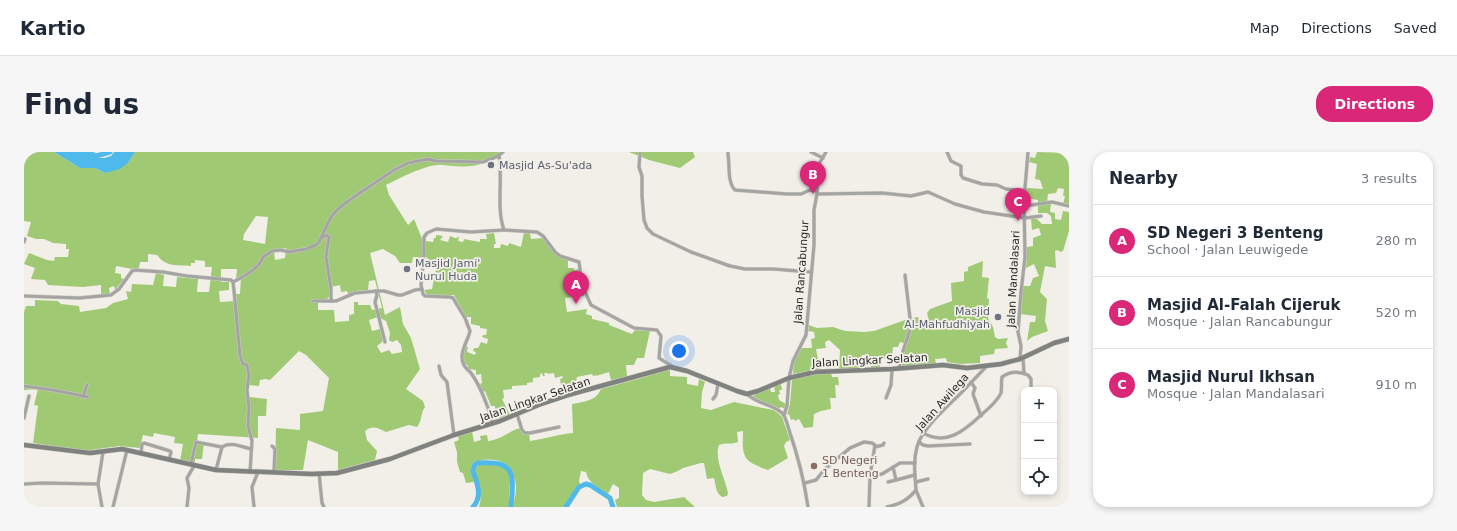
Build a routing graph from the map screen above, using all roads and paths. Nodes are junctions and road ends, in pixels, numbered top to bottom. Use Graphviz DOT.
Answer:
graph roads {
  1 [pos="503,152"];
  2 [pos="640,152"];
  3 [pos="728,152"];
  4 [pos="811,152"];
  5 [pos="826,152"];
  6 [pos="947,152"];
  7 [pos="1028,152"];
  8 [pos="499,156"];
  9 [pos="823,158"];
  10 [pos="1025,191"];
  11 [pos="817,193"];
  12 [pos="1024,206"];
  13 [pos="1069,206"];
  14 [pos="1041,216"];
  15 [pos="1024,218"];
  16 [pos="504,230"];
  17 [pos="321,238"];
  18 [pos="811,272"];
  19 [pos="905,275"];
  20 [pos="233,282"];
  21 [pos="422,289"];
  22 [pos="376,291"];
  23 [pos="24,296"];
  24 [pos="331,301"];
  25 [pos="313,302"];
  26 [pos="1069,339"];
  27 [pos="385,342"];
  28 [pos="1022,358"];
  29 [pos="439,366"];
  30 [pos="987,366"];
  31 [pos="673,367"];
  32 [pos="899,368"];
  33 [pos="892,369"];
  34 [pos="1024,373"];
  35 [pos="789,378"];
  36 [pos="971,382"];
  37 [pos="718,384"];
  38 [pos="87,385"];
  39 [pos="24,386"];
  40 [pos="1031,387"];
  41 [pos="747,394"];
  42 [pos="29,396"];
  43 [pos="84,397"];
  44 [pos="88,397"];
  45 [pos="886,398"];
  46 [pos="713,399"];
  47 [pos="517,414"];
  48 [pos="784,416"];
  49 [pos="981,416"];
  50 [pos="24,418"];
  51 [pos="493,424"];
  52 [pos="559,427"];
  53 [pos="923,433"];
  54 [pos="454,435"];
  55 [pos="918,442"];
  56 [pos="884,443"];
  57 [pos="970,444"];
  58 [pos="24,445"];
  59 [pos="272,446"];
  60 [pos="222,447"];
  61 [pos="875,447"];
  62 [pos="251,449"];
  63 [pos="127,450"];
  64 [pos="103,452"];
  65 [pos="141,453"];
  66 [pos="169,460"];
  67 [pos="914,463"];
  68 [pos="192,466"];
  69 [pos="893,468"];
  70 [pos="216,470"];
  71 [pos="274,471"];
  72 [pos="250,472"];
  73 [pos="258,472"];
  74 [pos="319,473"];
  75 [pos="915,475"];
  76 [pos="870,476"];
  77 [pos="928,479"];
  78 [pos="896,480"];
  79 [pos="888,482"];
  80 [pos="916,482"];
  81 [pos="805,483"];
  82 [pos="24,484"];
  83 [pos="98,484"];
  84 [pos="916,490"];
  85 [pos="102,507"];
  86 [pos="113,507"];
  87 [pos="187,507"];
  88 [pos="254,507"];
  89 [pos="324,507"];
  90 [pos="808,507"];
  91 [pos="869,507"];
  92 [pos="887,507"];
  93 [pos="923,507"];
  1 -- 8 [label="street"];
  2 -- 18 [label="street"];
  3 -- 11 [label="street"];
  4 -- 9 [label="street"];
  5 -- 9 [label="street, Jalan Rancabungur"];
  6 -- 10 [label="street"];
  7 -- 10 [label="street, Jalan Mandalasari"];
  8 -- 16 [label="street"];
  8 -- 17 [label="street"];
  9 -- 11 [label="street, Jalan Rancabungur"];
  10 -- 12 [label="street, Jalan Mandalasari"];
  11 -- 15 [label="street"];
  11 -- 18 [label="street, Jalan Rancabungur"];
  12 -- 13 [label="street"];
  12 -- 15 [label="street, Jalan Mandalasari"];
  14 -- 15 [label="street"];
  15 -- 28 [label="street, Jalan Mandalasari"];
  16 -- 21 [label="street"];
  16 -- 31 [label="street"];
  17 -- 20 [label="street"];
  17 -- 24 [label="street"];
  18 -- 35 [label="street, Jalan Rancabungur"];
  19 -- 32 [label="street"];
  20 -- 23 [label="street"];
  20 -- 62 [label="street"];
  21 -- 22 [label="street"];
  21 -- 51 [label="street"];
  22 -- 24 [label="street"];
  22 -- 27 [label="street"];
  24 -- 25 [label="street"];
  26 -- 28 [label="street, Jalan Lingkar Selatan"];
  28 -- 30 [label="street, Jalan Lingkar Selatan"];
  28 -- 34 [label="street, Jalan Mandalasari"];
  29 -- 54 [label="street"];
  30 -- 32 [label="street, Jalan Lingkar Selatan"];
  30 -- 36 [label="street, Jalan Awilega"];
  31 -- 37 [label="street, Jalan Lingkar Selatan"];
  31 -- 47 [label="street, Jalan Lingkar Selatan"];
  32 -- 33 [label="street, Jalan Lingkar Selatan"];
  33 -- 35 [label="street, Jalan Lingkar Selatan"];
  33 -- 45 [label="street"];
  34 -- 40 [label="street"];
  34 -- 49 [label="street"];
  35 -- 41 [label="street, Jalan Lingkar Selatan"];
  35 -- 48 [label="street, Jalan Rancabungur"];
  36 -- 49 [label="street"];
  36 -- 53 [label="street, Jalan Awilega"];
  37 -- 41 [label="street, Jalan Lingkar Selatan"];
  37 -- 46 [label="street"];
  38 -- 43 [label="street"];
  39 -- 43 [label="street"];
  41 -- 48 [label="street"];
  42 -- 50 [label="street"];
  43 -- 44 [label="street"];
  47 -- 51 [label="street, Jalan Lingkar Selatan"];
  47 -- 52 [label="street"];
  48 -- 81 [label="street"];
  49 -- 53 [label="street"];
  51 -- 54 [label="street, Jalan Lingkar Selatan"];
  53 -- 55 [label="street, Jalan Awilega"];
  54 -- 74 [label="street, Jalan Lingkar Selatan"];
  55 -- 57 [label="street"];
  55 -- 67 [label="street, Jalan Awilega"];
  56 -- 61 [label="street"];
  58 -- 64 [label="street, Jalan Lingkar Selatan"];
  59 -- 71 [label="street"];
  60 -- 62 [label="street"];
  60 -- 68 [label="street"];
  60 -- 70 [label="street"];
  61 -- 76 [label="street"];
  61 -- 81 [label="street"];
  62 -- 72 [label="street"];
  63 -- 64 [label="street, Jalan Lingkar Selatan"];
  63 -- 65 [label="street, Jalan Lingkar Selatan"];
  63 -- 86 [label="street"];
  64 -- 83 [label="street"];
  65 -- 66 [label="street, Jalan Lingkar Selatan"];
  65 -- 66 [label="street"];
  66 -- 68 [label="street, Jalan Lingkar Selatan"];
  67 -- 69 [label="street"];
  67 -- 75 [label="street, Jalan Awilega"];
  68 -- 70 [label="street, Jalan Lingkar Selatan"];
  68 -- 87 [label="street"];
  69 -- 76 [label="street"];
  69 -- 78 [label="street"];
  70 -- 72 [label="street, Jalan Lingkar Selatan"];
  71 -- 73 [label="street, Jalan Lingkar Selatan"];
  71 -- 74 [label="street, Jalan Lingkar Selatan"];
  72 -- 73 [label="street, Jalan Lingkar Selatan"];
  73 -- 88 [label="street"];
  74 -- 89 [label="street"];
  75 -- 78 [label="street"];
  75 -- 80 [label="street, Jalan Awilega"];
  76 -- 91 [label="street"];
  77 -- 80 [label="street"];
  78 -- 79 [label="street"];
  80 -- 84 [label="street, Jalan Awilega"];
  81 -- 90 [label="street"];
  82 -- 83 [label="street"];
  83 -- 85 [label="street"];
  84 -- 92 [label="street"];
  84 -- 93 [label="street"];
}
